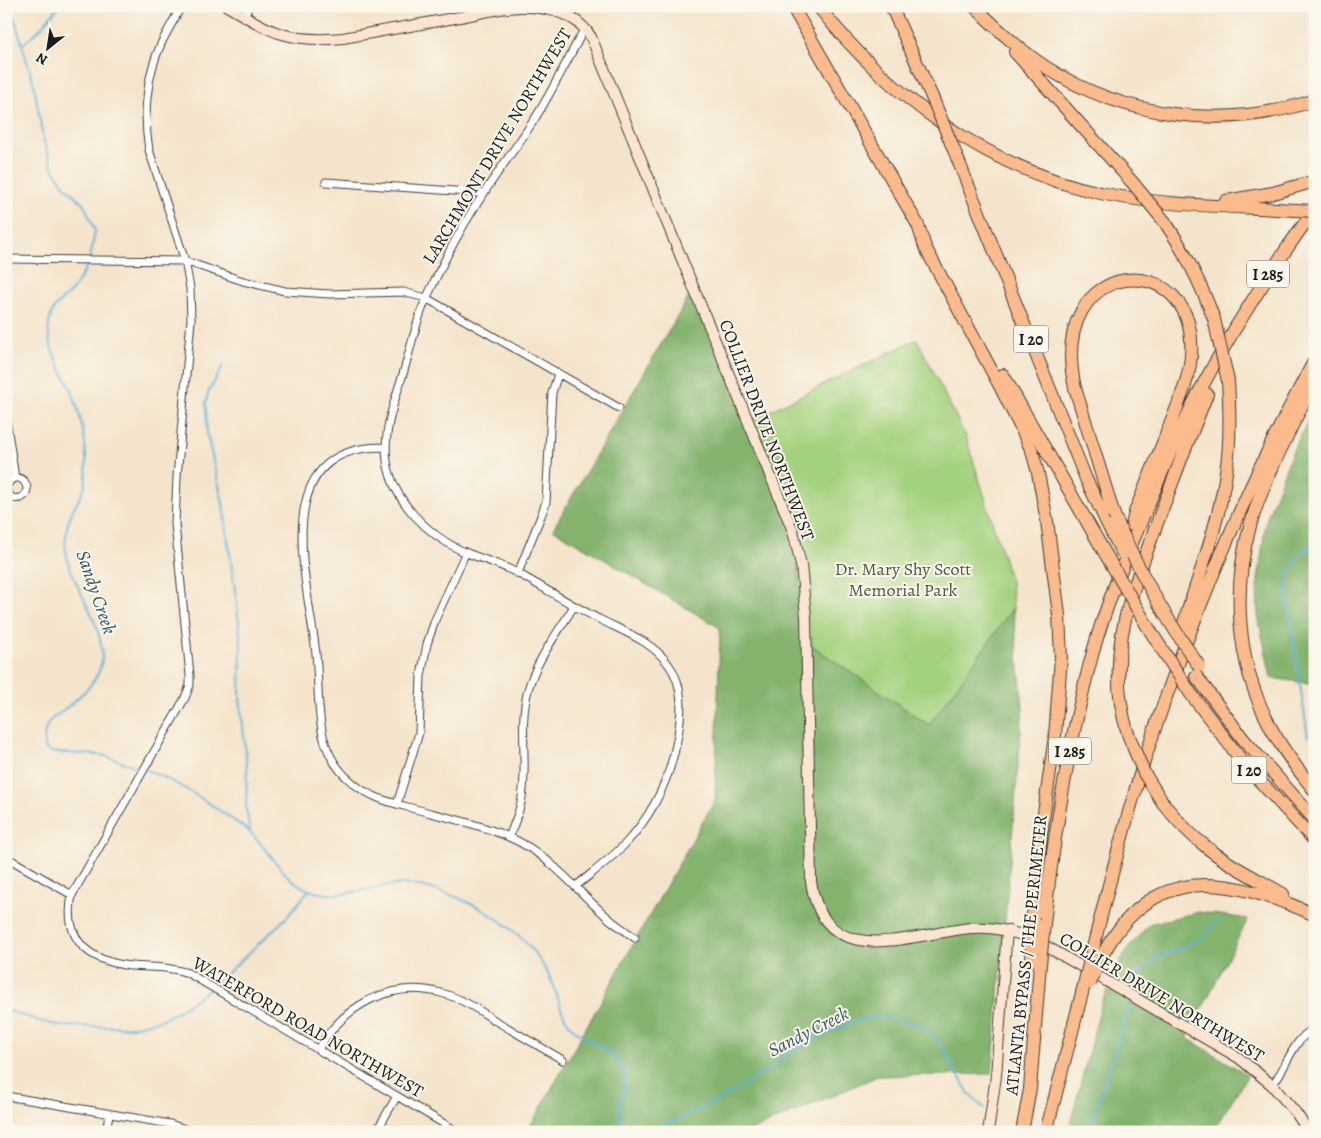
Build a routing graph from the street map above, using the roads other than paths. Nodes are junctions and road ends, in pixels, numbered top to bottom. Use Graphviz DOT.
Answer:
graph roads {
  1 [pos="181,6"];
  2 [pos="227,6"];
  3 [pos="792,6"];
  4 [pos="818,6"];
  5 [pos="891,6"];
  6 [pos="974,6"];
  7 [pos="523,7"];
  8 [pos="246,11"];
  9 [pos="585,28"];
  10 [pos="1315,100"];
  11 [pos="326,182"];
  12 [pos="1312,182"];
  13 [pos="483,193"];
  14 [pos="1183,204"];
  15 [pos="1315,210"];
  16 [pos="918,225"];
  17 [pos="6,259"];
  18 [pos="185,261"];
  19 [pos="426,298"];
  20 [pos="1227,343"];
  21 [pos="1315,360"];
  22 [pos="558,374"];
  23 [pos="1315,380"];
  24 [pos="619,408"];
  25 [pos="6,419"];
  26 [pos="386,447"];
  27 [pos="15,478"];
  28 [pos="6,486"];
  29 [pos="6,491"];
  30 [pos="1111,521"];
  31 [pos="466,552"];
  32 [pos="518,573"];
  33 [pos="1115,583"];
  34 [pos="574,606"];
  35 [pos="1183,649"];
  36 [pos="1198,671"];
  37 [pos="1315,791"];
  38 [pos="397,804"];
  39 [pos="1315,809"];
  40 [pos="1315,820"];
  41 [pos="509,837"];
  42 [pos="1315,841"];
  43 [pos="6,857"];
  44 [pos="576,886"];
  45 [pos="72,895"];
  46 [pos="1315,914"];
  47 [pos="1038,920"];
  48 [pos="1007,930"];
  49 [pos="635,938"];
  50 [pos="1096,955"];
  51 [pos="1315,1028"];
  52 [pos="318,1049"];
  53 [pos="562,1060"];
  54 [pos="1272,1085"];
  55 [pos="6,1096"];
  56 [pos="397,1096"];
  57 [pos="109,1114"];
  58 [pos="106,1132"];
  59 [pos="194,1132"];
  60 [pos="376,1132"];
  61 [pos="458,1132"];
  62 [pos="988,1132"];
  63 [pos="1022,1132"];
  64 [pos="1046,1132"];
  65 [pos="1309,1132"];
  1 -- 18 [label="street, WATERFORD ROAD NORTHWEST"];
  2 -- 8 [label="main road"];
  3 -- 16 [label="highway, I 20"];
  4 -- 14 [label="highway"];
  5 -- 30 [label="highway, I 20, bridge"];
  6 -- 10 [label="highway"];
  6 -- 35 [label="highway, bridge"];
  7 -- 8 [label="main road"];
  7 -- 9 [label="main road"];
  9 -- 13 [label="street, LARCHMONT DRIVE NORTHWEST"];
  9 -- 48 [label="main road, COLLIER DRIVE NORTHWEST"];
  11 -- 13 [label="street"];
  12 -- 14 [label="highway"];
  13 -- 19 [label="street, LARCHMONT DRIVE NORTHWEST"];
  14 -- 15 [label="highway, bridge"];
  15 -- 20 [label="highway, ATLANTA BYPASS / THE PERIMETER / I 285"];
  16 -- 42 [label="highway, I 20, bridge"];
  16 -- 47 [label="highway"];
  17 -- 18 [label="street"];
  18 -- 19 [label="street"];
  18 -- 45 [label="street, WATERFORD ROAD NORTHWEST"];
  19 -- 22 [label="street"];
  19 -- 26 [label="street, LARCHMONT DRIVE NORTHWEST"];
  20 -- 33 [label="highway, ATLANTA BYPASS / THE PERIMETER / I 285"];
  20 -- 46 [label="highway, bridge"];
  21 -- 35 [label="highway"];
  22 -- 24 [label="street"];
  22 -- 32 [label="street"];
  23 -- 37 [label="highway"];
  25 -- 27 [label="street"];
  26 -- 31 [label="street, LARCHMONT DRIVE NORTHWEST"];
  26 -- 38 [label="street"];
  27 -- 28 [label="street"];
  27 -- 29 [label="street"];
  30 -- 33 [label="highway"];
  30 -- 36 [label="highway, I 20, bridge"];
  31 -- 32 [label="street, LARCHMONT DRIVE NORTHWEST"];
  31 -- 38 [label="street"];
  32 -- 34 [label="street, LARCHMONT DRIVE NORTHWEST"];
  33 -- 47 [label="highway, ATLANTA BYPASS / THE PERIMETER / I 285"];
  34 -- 41 [label="street"];
  34 -- 44 [label="street, LARCHMONT DRIVE NORTHWEST"];
  35 -- 50 [label="highway"];
  36 -- 39 [label="highway"];
  36 -- 40 [label="highway, I 20"];
  38 -- 41 [label="street"];
  41 -- 44 [label="street"];
  43 -- 45 [label="street"];
  44 -- 49 [label="street"];
  45 -- 52 [label="street, WATERFORD ROAD NORTHWEST"];
  46 -- 50 [label="highway"];
  47 -- 63 [label="highway, ATLANTA BYPASS / THE PERIMETER / I 285, bridge"];
  48 -- 54 [label="main road, COLLIER DRIVE NORTHWEST"];
  48 -- 62 [label="main road"];
  50 -- 64 [label="highway, bridge"];
  51 -- 54 [label="street"];
  52 -- 53 [label="street"];
  52 -- 56 [label="street, WATERFORD ROAD NORTHWEST"];
  54 -- 65 [label="main road, COLLIER DRIVE NORTHWEST"];
  55 -- 57 [label="street"];
  56 -- 60 [label="street"];
  56 -- 61 [label="street, WATERFORD ROAD NORTHWEST"];
  57 -- 58 [label="street"];
  57 -- 59 [label="street"];
}
